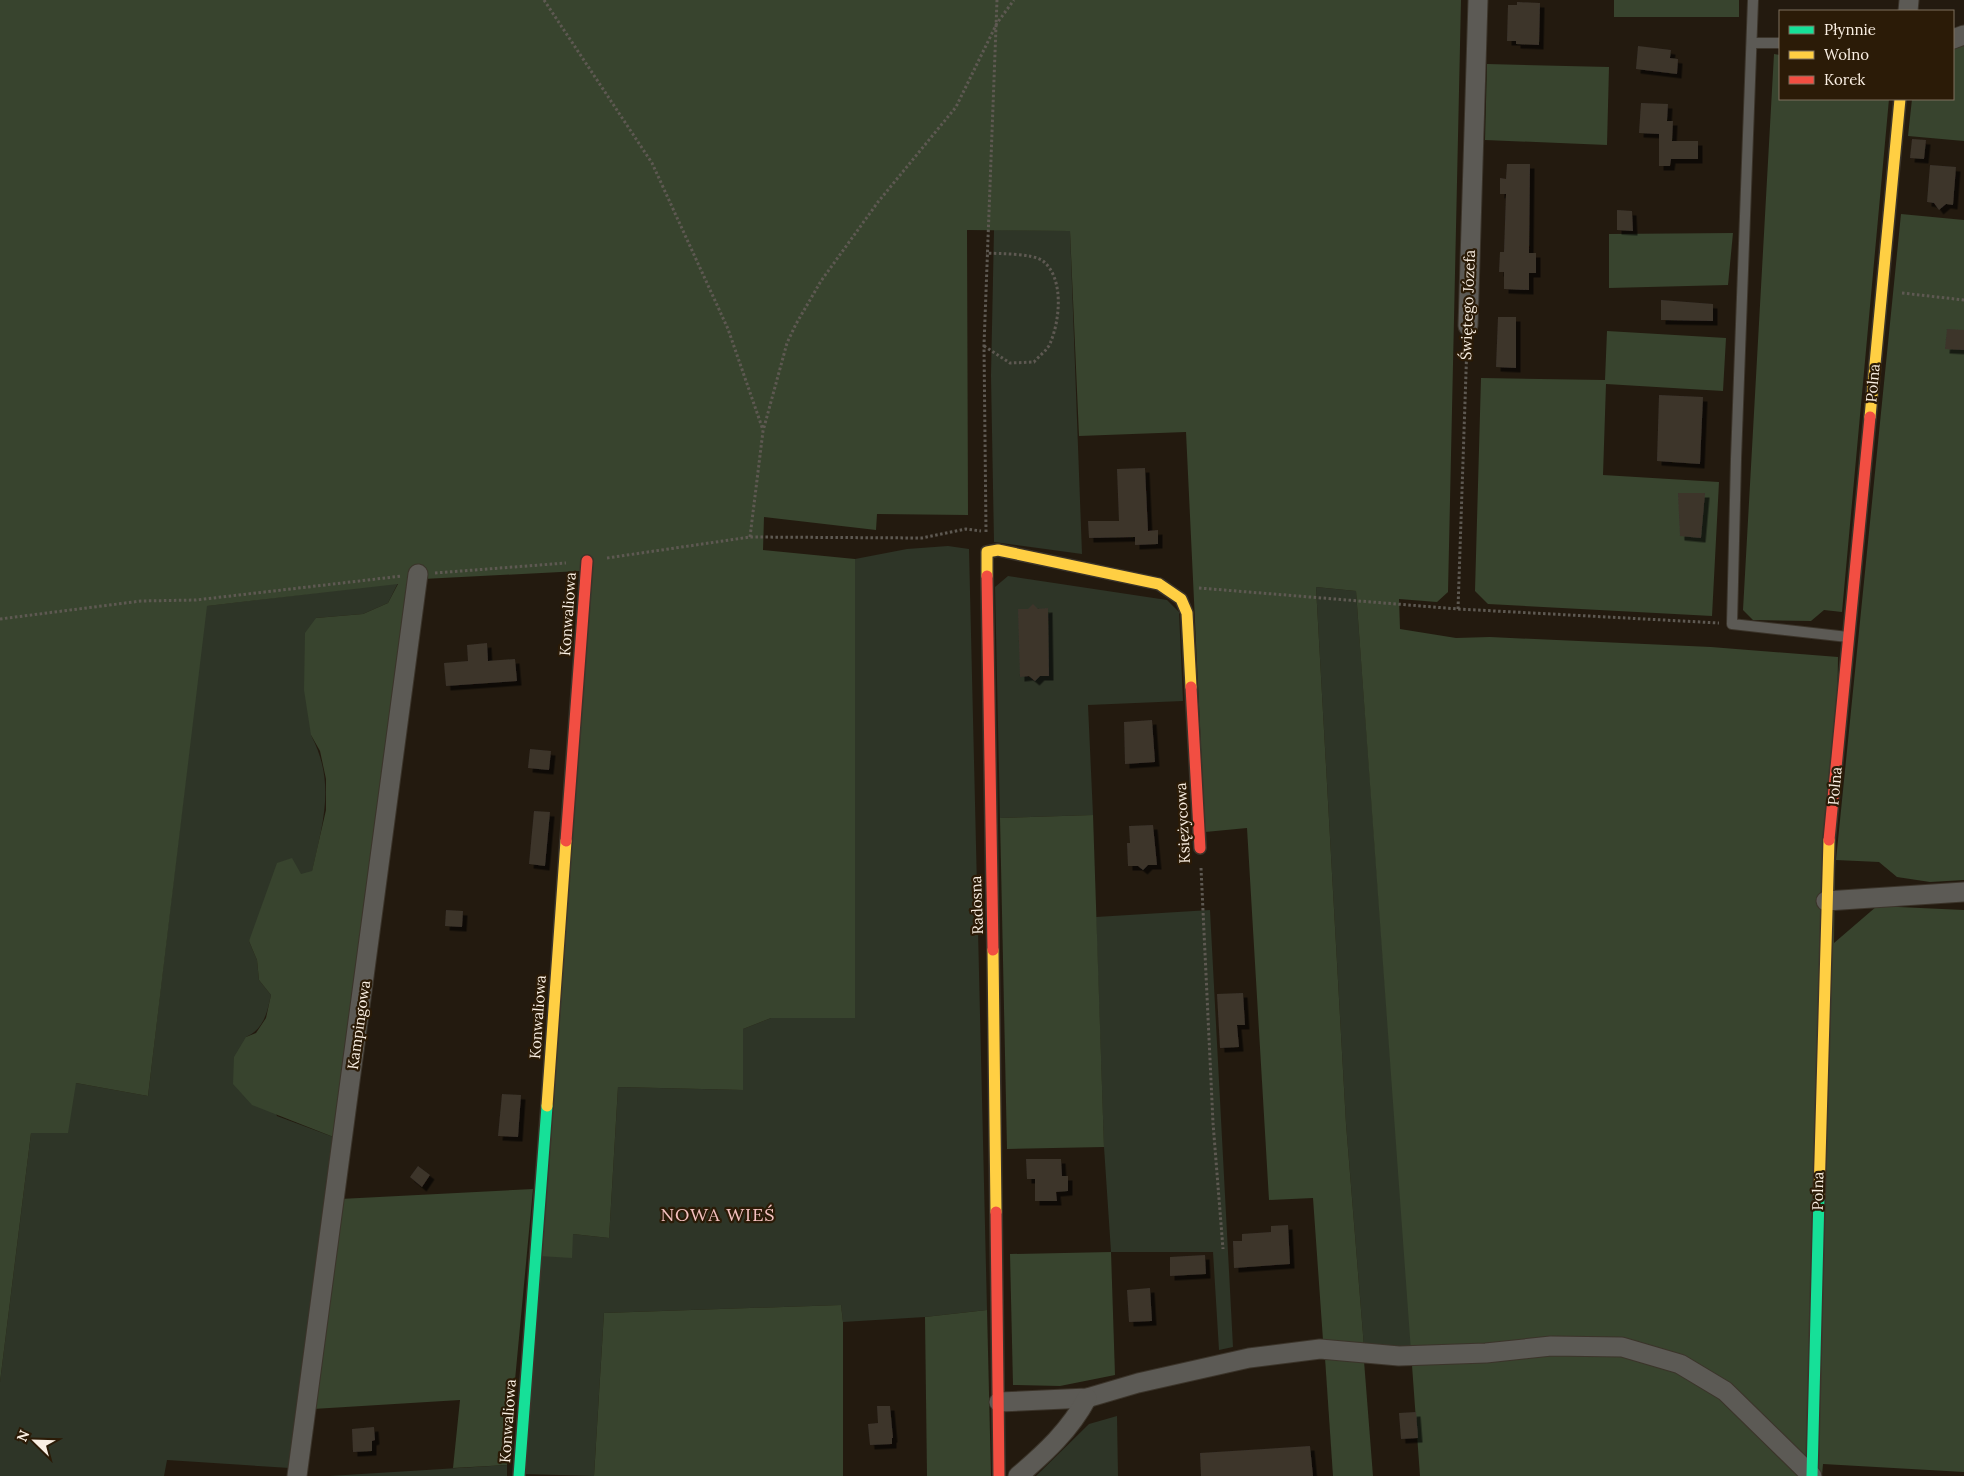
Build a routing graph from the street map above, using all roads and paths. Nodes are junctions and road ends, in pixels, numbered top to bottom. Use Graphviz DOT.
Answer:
graph roads {
  1 [pos="544,0"];
  2 [pos="997,0"];
  3 [pos="1014,0"];
  4 [pos="1478,0"];
  5 [pos="1753,0"];
  6 [pos="998,23"];
  7 [pos="1752,43"];
  8 [pos="1779,44"];
  9 [pos="1900,100"];
  10 [pos="986,253"];
  11 [pos="1881,291"];
  12 [pos="1964,300"];
  13 [pos="1468,326"];
  14 [pos="984,346"];
  15 [pos="763,431"];
  16 [pos="986,531"];
  17 [pos="750,537"];
  18 [pos="987,552"];
  19 [pos="587,561"];
  20 [pos="418,574"];
  21 [pos="1197,588"];
  22 [pos="1458,609"];
  23 [pos="0,619"];
  24 [pos="1732,624"];
  25 [pos="1849,637"];
  26 [pos="1200,848"];
  27 [pos="1964,892"];
  28 [pos="1826,901"];
  29 [pos="1222,1249"];
  30 [pos="1087,1398"];
  31 [pos="999,1402"];
  32 [pos="297,1476"];
  33 [pos="519,1476"];
  34 [pos="999,1476"];
  35 [pos="1018,1476"];
  36 [pos="1812,1476"];
  1 -- 15 [label="path"];
  2 -- 6 [label="path"];
  3 -- 6 [label="path"];
  4 -- 13 [label="street, Świętego Józefa"];
  5 -- 7 [label="lane"];
  6 -- 10 [label="path"];
  6 -- 15 [label="path"];
  7 -- 8 [label="lane"];
  7 -- 24 [label="lane"];
  9 -- 11 [label="street, Polna"];
  10 -- 14 [label="path"];
  10 -- 14 [label="path"];
  11 -- 12 [label="path"];
  11 -- 25 [label="street, Polna"];
  13 -- 22 [label="path, Świętego Józefa"];
  14 -- 16 [label="path"];
  15 -- 17 [label="path"];
  16 -- 17 [label="path"];
  16 -- 18 [label="path"];
  17 -- 19 [label="path"];
  18 -- 26 [label="street, Księżycowa"];
  18 -- 31 [label="street, Radosna"];
  19 -- 20 [label="path"];
  19 -- 33 [label="street, Konwaliowa"];
  20 -- 23 [label="path"];
  20 -- 32 [label="street, Kampingowa"];
  21 -- 22 [label="path"];
  22 -- 24 [label="path"];
  24 -- 25 [label="lane"];
  25 -- 28 [label="street, Polna"];
  26 -- 29 [label="path, Księżycowa"];
  27 -- 28 [label="street"];
  28 -- 36 [label="street, Polna"];
  30 -- 31 [label="street"];
  30 -- 35 [label="street"];
  30 -- 36 [label="street"];
  31 -- 34 [label="street, Radosna"];
}
